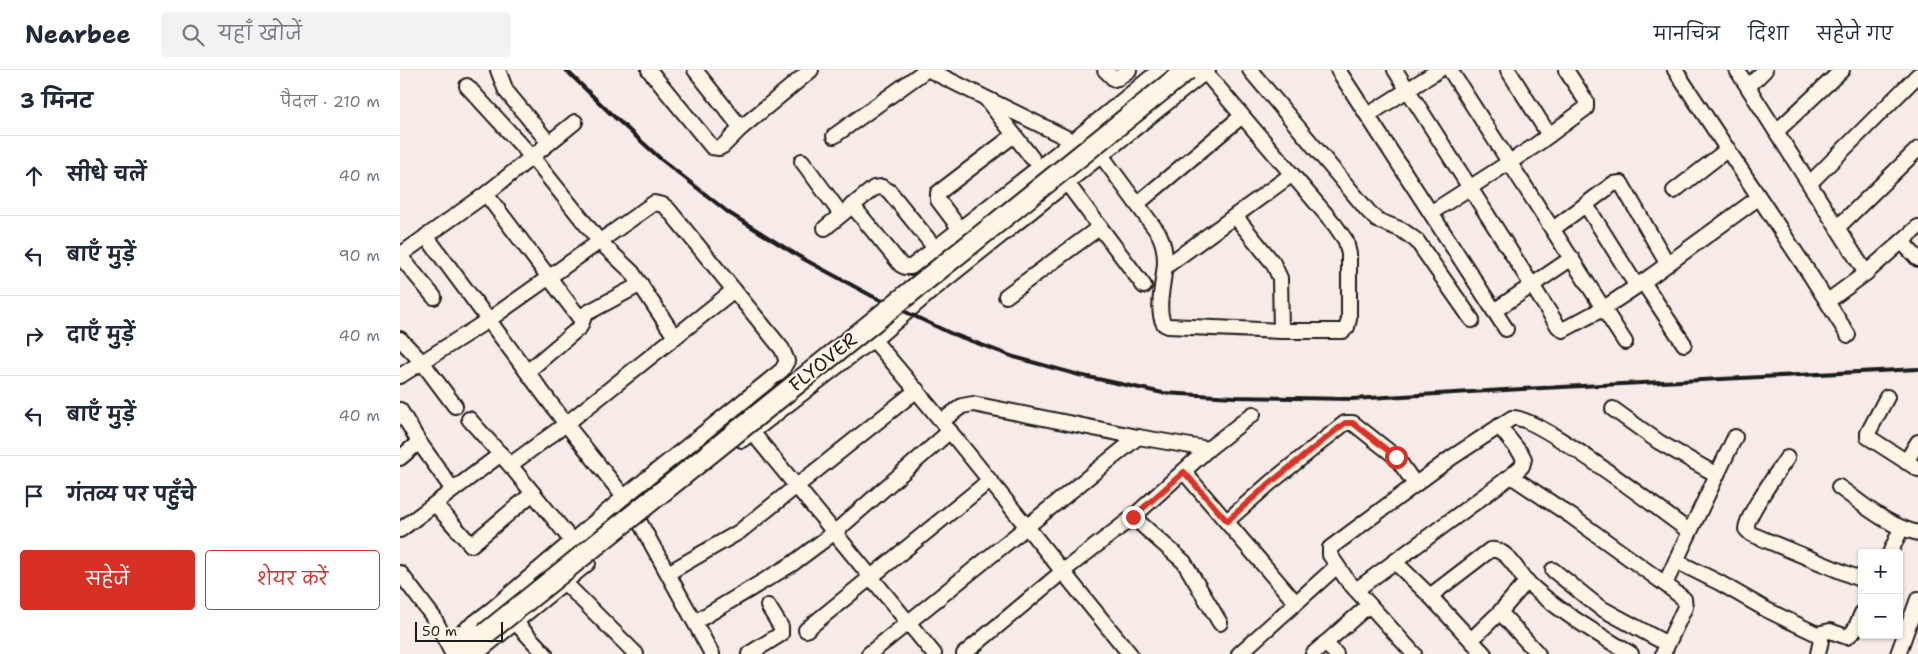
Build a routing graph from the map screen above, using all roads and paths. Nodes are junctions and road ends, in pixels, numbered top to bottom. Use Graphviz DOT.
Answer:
graph roads {
  1 [pos="498,70"];
  2 [pos="649,70"];
  3 [pos="695,70"];
  4 [pos="810,70"];
  5 [pos="927,70"];
  6 [pos="1105,70"];
  7 [pos="1129,70"];
  8 [pos="1160,70"];
  9 [pos="1250,70"];
  10 [pos="1338,70"];
  11 [pos="1395,70"];
  12 [pos="1439,70"];
  13 [pos="1450,70"];
  14 [pos="1508,70"];
  15 [pos="1566,70"];
  16 [pos="1675,70"];
  17 [pos="1737,70"];
  18 [pos="1765,70"];
  19 [pos="1842,70"];
  20 [pos="1200,71"];
  21 [pos="1918,75"];
  22 [pos="467,86"];
  23 [pos="1748,87"];
  24 [pos="1408,91"];
  25 [pos="984,96"];
  26 [pos="1368,115"];
  27 [pos="1242,116"];
  28 [pos="575,122"];
  29 [pos="741,128"];
  30 [pos="1777,131"];
  31 [pos="1014,135"];
  32 [pos="834,136"];
  33 [pos="1550,136"];
  34 [pos="1073,141"];
  35 [pos="549,143"];
  36 [pos="1728,149"];
  37 [pos="1918,149"];
  38 [pos="1101,155"];
  39 [pos="533,158"];
  40 [pos="1032,158"];
  41 [pos="802,161"];
  42 [pos="1510,162"];
  43 [pos="1291,175"];
  44 [pos="1067,183"];
  45 [pos="1810,183"];
  46 [pos="1470,187"];
  47 [pos="1674,191"];
  48 [pos="486,194"];
  49 [pos="1758,198"];
  50 [pos="1136,204"];
  51 [pos="852,205"];
  52 [pos="1586,205"];
  53 [pos="1432,212"];
  54 [pos="841,214"];
  55 [pos="1235,216"];
  56 [pos="1100,227"];
  57 [pos="1918,227"];
  58 [pos="825,228"];
  59 [pos="1837,228"];
  60 [pos="960,229"];
  61 [pos="1553,229"];
  62 [pos="426,236"];
  63 [pos="600,242"];
  64 [pos="1902,242"];
  65 [pos="935,248"];
  66 [pos="400,255"];
  67 [pos="1572,258"];
  68 [pos="1918,259"];
  69 [pos="1667,263"];
  70 [pos="1165,267"];
  71 [pos="1866,273"];
  72 [pos="547,277"];
  73 [pos="1639,283"];
  74 [pos="641,284"];
  75 [pos="1532,285"];
  76 [pos="1144,286"];
  77 [pos="734,290"];
  78 [pos="1006,296"];
  79 [pos="434,297"];
  80 [pos="1828,301"];
  81 [pos="1604,308"];
  82 [pos="1494,311"];
  83 [pos="490,319"];
  84 [pos="1472,320"];
  85 [pos="582,321"];
  86 [pos="1506,329"];
  87 [pos="1281,331"];
  88 [pos="1848,334"];
  89 [pos="675,337"];
  90 [pos="400,339"];
  91 [pos="873,341"];
  92 [pos="1625,342"];
  93 [pos="1684,344"];
  94 [pos="422,362"];
  95 [pos="782,370"];
  96 [pos="527,372"];
  97 [pos="400,376"];
  98 [pos="917,390"];
  99 [pos="1887,397"];
  100 [pos="796,398"];
  101 [pos="455,406"];
  102 [pos="1613,408"];
  103 [pos="400,410"];
  104 [pos="1253,414"];
  105 [pos="469,418"];
  106 [pos="566,424"];
  107 [pos="946,426"];
  108 [pos="1499,426"];
  109 [pos="752,432"];
  110 [pos="1138,437"];
  111 [pos="1735,437"];
  112 [pos="419,442"];
  113 [pos="1918,442"];
  114 [pos="1208,449"];
  115 [pos="501,454"];
  116 [pos="400,458"];
  117 [pos="1787,458"];
  118 [pos="510,465"];
  119 [pos="1912,465"];
  120 [pos="1184,472"];
  121 [pos="1717,475"];
  122 [pos="1511,476"];
  123 [pos="989,481"];
  124 [pos="1415,484"];
  125 [pos="795,486"];
  126 [pos="1839,487"];
  127 [pos="453,490"];
  128 [pos="534,493"];
  129 [pos="624,497"];
  130 [pos="435,504"];
  131 [pos="1133,517"];
  132 [pos="1227,521"];
  133 [pos="639,522"];
  134 [pos="1026,528"];
  135 [pos="1901,529"];
  136 [pos="400,530"];
  137 [pos="835,532"];
  138 [pos="1689,532"];
  139 [pos="1918,533"];
  140 [pos="572,541"];
  141 [pos="1892,549"];
  142 [pos="1676,561"];
  143 [pos="1395,562"];
  144 [pos="1337,566"];
  145 [pos="1554,570"];
  146 [pos="1062,572"];
  147 [pos="400,573"];
  148 [pos="668,573"];
  149 [pos="872,577"];
  150 [pos="1858,578"];
  151 [pos="1527,581"];
  152 [pos="565,583"];
  153 [pos="1665,584"];
  154 [pos="1356,590"];
  155 [pos="1430,596"];
  156 [pos="1918,599"];
  157 [pos="1296,603"];
  158 [pos="1369,605"];
  159 [pos="768,606"];
  160 [pos="1500,612"];
  161 [pos="695,622"];
  162 [pos="909,622"];
  163 [pos="1858,622"];
  164 [pos="516,623"];
  165 [pos="1220,624"];
  166 [pos="806,630"];
  167 [pos="1817,634"];
  168 [pos="1471,640"];
  169 [pos="1325,643"];
  170 [pos="486,647"];
  171 [pos="1665,649"];
  172 [pos="453,650"];
  173 [pos="545,654"];
  174 [pos="636,654"];
  175 [pos="712,654"];
  176 [pos="749,654"];
  177 [pos="869,654"];
  178 [pos="934,654"];
  179 [pos="964,654"];
  180 [pos="1130,654"];
  181 [pos="1239,654"];
  182 [pos="1313,654"];
  183 [pos="1336,654"];
  184 [pos="1414,654"];
  185 [pos="1484,654"];
  186 [pos="1538,654"];
  187 [pos="1631,654"];
  188 [pos="1818,654"];
  189 [pos="1898,654"];
  1 -- 35 [label="street"];
  2 -- 29 [label="street"];
  3 -- 29 [label="street"];
  4 -- 29 [label="street"];
  5 -- 25 [label="street"];
  5 -- 32 [label="street"];
  6 -- 7 [label="street"];
  8 -- 34 [label="street"];
  9 -- 84 [label="street"];
  10 -- 26 [label="street"];
  11 -- 24 [label="street"];
  12 -- 24 [label="street"];
  13 -- 42 [label="street"];
  14 -- 33 [label="street"];
  15 -- 33 [label="street"];
  16 -- 36 [label="street"];
  17 -- 23 [label="street"];
  18 -- 23 [label="street"];
  19 -- 30 [label="street"];
  20 -- 27 [label="street"];
  20 -- 38 [label="street"];
  20 -- 170 [label="main road, FLYOVER, bridge"];
  21 -- 45 [label="street"];
  22 -- 39 [label="street"];
  23 -- 30 [label="street"];
  24 -- 26 [label="street"];
  24 -- 46 [label="street"];
  25 -- 31 [label="street"];
  25 -- 34 [label="street"];
  26 -- 53 [label="street"];
  27 -- 43 [label="street"];
  27 -- 50 [label="street"];
  28 -- 35 [label="street"];
  30 -- 45 [label="street"];
  31 -- 40 [label="street"];
  31 -- 60 [label="street"];
  33 -- 42 [label="street"];
  34 -- 38 [label="street"];
  34 -- 60 [label="street"];
  35 -- 39 [label="street"];
  36 -- 47 [label="street"];
  36 -- 49 [label="street"];
  37 -- 59 [label="street"];
  38 -- 44 [label="street"];
  38 -- 50 [label="street"];
  39 -- 48 [label="street"];
  39 -- 63 [label="street"];
  41 -- 54 [label="street"];
  42 -- 46 [label="street"];
  42 -- 61 [label="street"];
  43 -- 55 [label="street"];
  43 -- 87 [label="street"];
  44 -- 56 [label="street"];
  44 -- 91 [label="street"];
  45 -- 59 [label="street"];
  46 -- 53 [label="street"];
  46 -- 75 [label="street"];
  48 -- 62 [label="street"];
  48 -- 72 [label="street"];
  49 -- 69 [label="street"];
  49 -- 80 [label="street"];
  50 -- 70 [label="street"];
  51 -- 54 [label="street"];
  51 -- 65 [label="street"];
  51 -- 65 [label="street"];
  52 -- 61 [label="street"];
  52 -- 69 [label="street"];
  52 -- 73 [label="street"];
  53 -- 82 [label="street"];
  54 -- 58 [label="street"];
  55 -- 70 [label="street"];
  55 -- 87 [label="street"];
  56 -- 76 [label="street"];
  56 -- 78 [label="street"];
  57 -- 64 [label="street"];
  59 -- 71 [label="street"];
  60 -- 65 [label="street"];
  61 -- 67 [label="street"];
  62 -- 66 [label="street"];
  62 -- 83 [label="street"];
  63 -- 72 [label="street"];
  63 -- 74 [label="street"];
  63 -- 77 [label="street"];
  64 -- 68 [label="street"];
  64 -- 71 [label="street"];
  66 -- 79 [label="street"];
  67 -- 75 [label="street"];
  67 -- 81 [label="street"];
  69 -- 73 [label="street"];
  70 -- 87 [label="street"];
  71 -- 80 [label="street"];
  72 -- 83 [label="street"];
  72 -- 85 [label="street"];
  73 -- 81 [label="street"];
  73 -- 93 [label="street"];
  74 -- 85 [label="street"];
  74 -- 89 [label="street"];
  75 -- 81 [label="street"];
  75 -- 82 [label="street"];
  77 -- 89 [label="street"];
  77 -- 95 [label="street"];
  80 -- 88 [label="street"];
  81 -- 92 [label="street"];
  82 -- 86 [label="street"];
  83 -- 94 [label="street"];
  83 -- 96 [label="street"];
  85 -- 96 [label="street"];
  89 -- 106 [label="street"];
  90 -- 94 [label="street"];
  91 -- 98 [label="street"];
  91 -- 100 [label="street"];
  94 -- 97 [label="street"];
  94 -- 101 [label="street"];
  95 -- 100 [label="street"];
  95 -- 129 [label="street"];
  96 -- 106 [label="street"];
  98 -- 107 [label="street"];
  98 -- 125 [label="street"];
  99 -- 119 [label="street"];
  100 -- 109 [label="street"];
  102 -- 121 [label="street"];
  103 -- 112 [label="street"];
  104 -- 114 [label="street"];
  105 -- 115 [label="street"];
  106 -- 118 [label="street"];
  106 -- 129 [label="street"];
  107 -- 110 [label="street"];
  107 -- 123 [label="street"];
  107 -- 137 [label="street"];
  108 -- 122 [label="street"];
  108 -- 124 [label="street"];
  108 -- 138 [label="street"];
  109 -- 125 [label="street"];
  109 -- 133 [label="street"];
  110 -- 114 [label="street"];
  110 -- 134 [label="street"];
  111 -- 121 [label="street"];
  112 -- 116 [label="street"];
  112 -- 127 [label="street"];
  113 -- 119 [label="street"];
  114 -- 120 [label="street"];
  115 -- 118 [label="street"];
  115 -- 127 [label="street"];
  117 -- 150 [label="street"];
  118 -- 128 [label="street"];
  120 -- 131 [label="street"];
  120 -- 132 [label="street"];
  121 -- 138 [label="street"];
  122 -- 143 [label="street"];
  122 -- 153 [label="street"];
  123 -- 134 [label="street"];
  123 -- 149 [label="street"];
  124 -- 132 [label="street"];
  124 -- 144 [label="street"];
  125 -- 137 [label="street"];
  125 -- 148 [label="street"];
  126 -- 135 [label="street"];
  127 -- 130 [label="street"];
  128 -- 130 [label="street"];
  128 -- 140 [label="street"];
  129 -- 140 [label="street"];
  130 -- 136 [label="street"];
  131 -- 146 [label="street"];
  131 -- 165 [label="street"];
  132 -- 157 [label="street"];
  133 -- 148 [label="street"];
  133 -- 152 [label="street"];
  134 -- 146 [label="street"];
  134 -- 162 [label="street"];
  135 -- 139 [label="street"];
  135 -- 141 [label="street"];
  137 -- 149 [label="street"];
  137 -- 161 [label="street"];
  138 -- 142 [label="street"];
  140 -- 172 [label="street"];
  142 -- 153 [label="street"];
  142 -- 167 [label="street"];
  143 -- 154 [label="street"];
  143 -- 155 [label="street"];
  144 -- 154 [label="street"];
  144 -- 157 [label="street"];
  145 -- 171 [label="street"];
  146 -- 179 [label="street"];
  146 -- 180 [label="street"];
  147 -- 172 [label="street"];
  148 -- 161 [label="street"];
  149 -- 162 [label="street"];
  149 -- 166 [label="street"];
  151 -- 155 [label="street"];
  151 -- 160 [label="street"];
  151 -- 187 [label="street"];
  152 -- 164 [label="street"];
  152 -- 174 [label="street"];
  153 -- 171 [label="street"];
  154 -- 158 [label="street"];
  155 -- 168 [label="street"];
  156 -- 189 [label="street"];
  157 -- 181 [label="street"];
  158 -- 169 [label="street"];
  158 -- 184 [label="street"];
  159 -- 176 [label="street"];
  160 -- 168 [label="street"];
  160 -- 186 [label="street"];
  161 -- 175 [label="street"];
  162 -- 177 [label="street"];
  162 -- 178 [label="street"];
  163 -- 167 [label="street"];
  164 -- 170 [label="street"];
  164 -- 173 [label="street"];
  167 -- 188 [label="street"];
  168 -- 185 [label="street"];
  169 -- 182 [label="street"];
  169 -- 183 [label="street"];
  170 -- 172 [label="main road, FLYOVER"];
}
